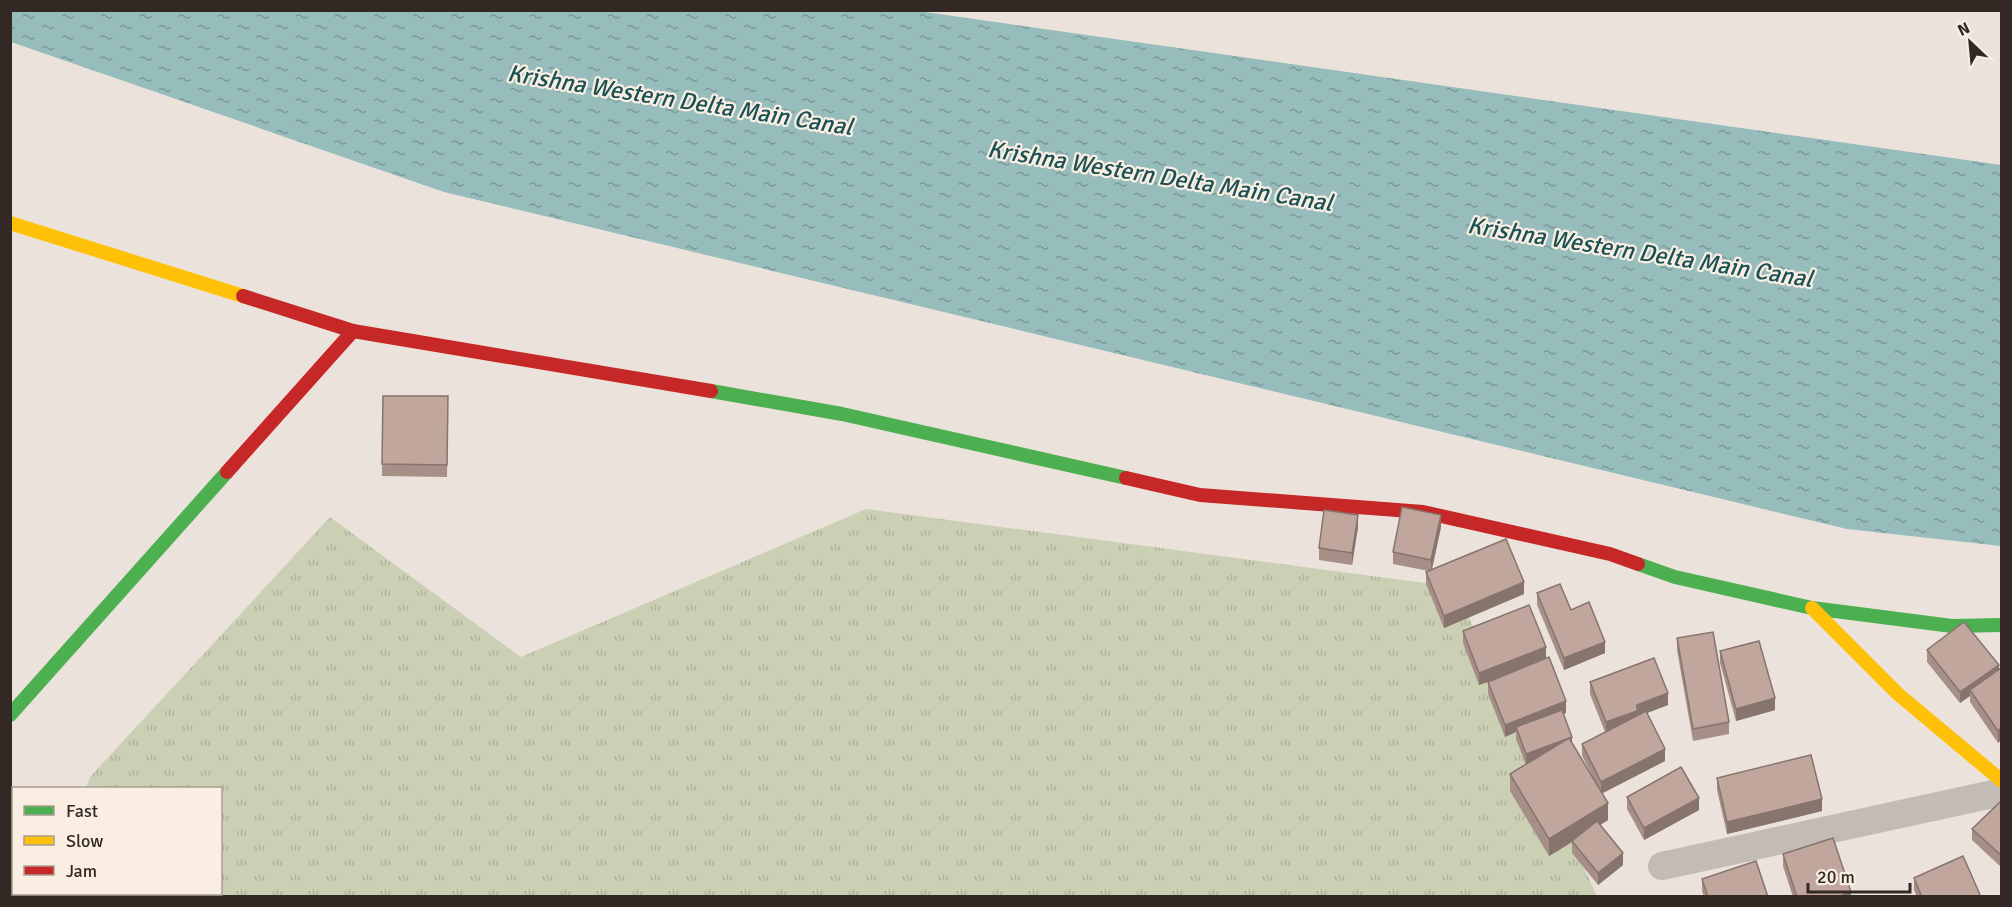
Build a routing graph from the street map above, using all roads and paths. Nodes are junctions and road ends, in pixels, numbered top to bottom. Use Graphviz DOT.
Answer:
graph roads {
  1 [pos="10,224"];
  2 [pos="353,331"];
  3 [pos="1812,608"];
  4 [pos="2001,625"];
  5 [pos="10,715"];
  6 [pos="2001,781"];
  7 [pos="2001,792"];
  8 [pos="1662,866"];
  1 -- 2 [label="street"];
  2 -- 3 [label="street"];
  2 -- 5 [label="street"];
  3 -- 4 [label="street"];
  3 -- 6 [label="street"];
  7 -- 8 [label="street"];
}
